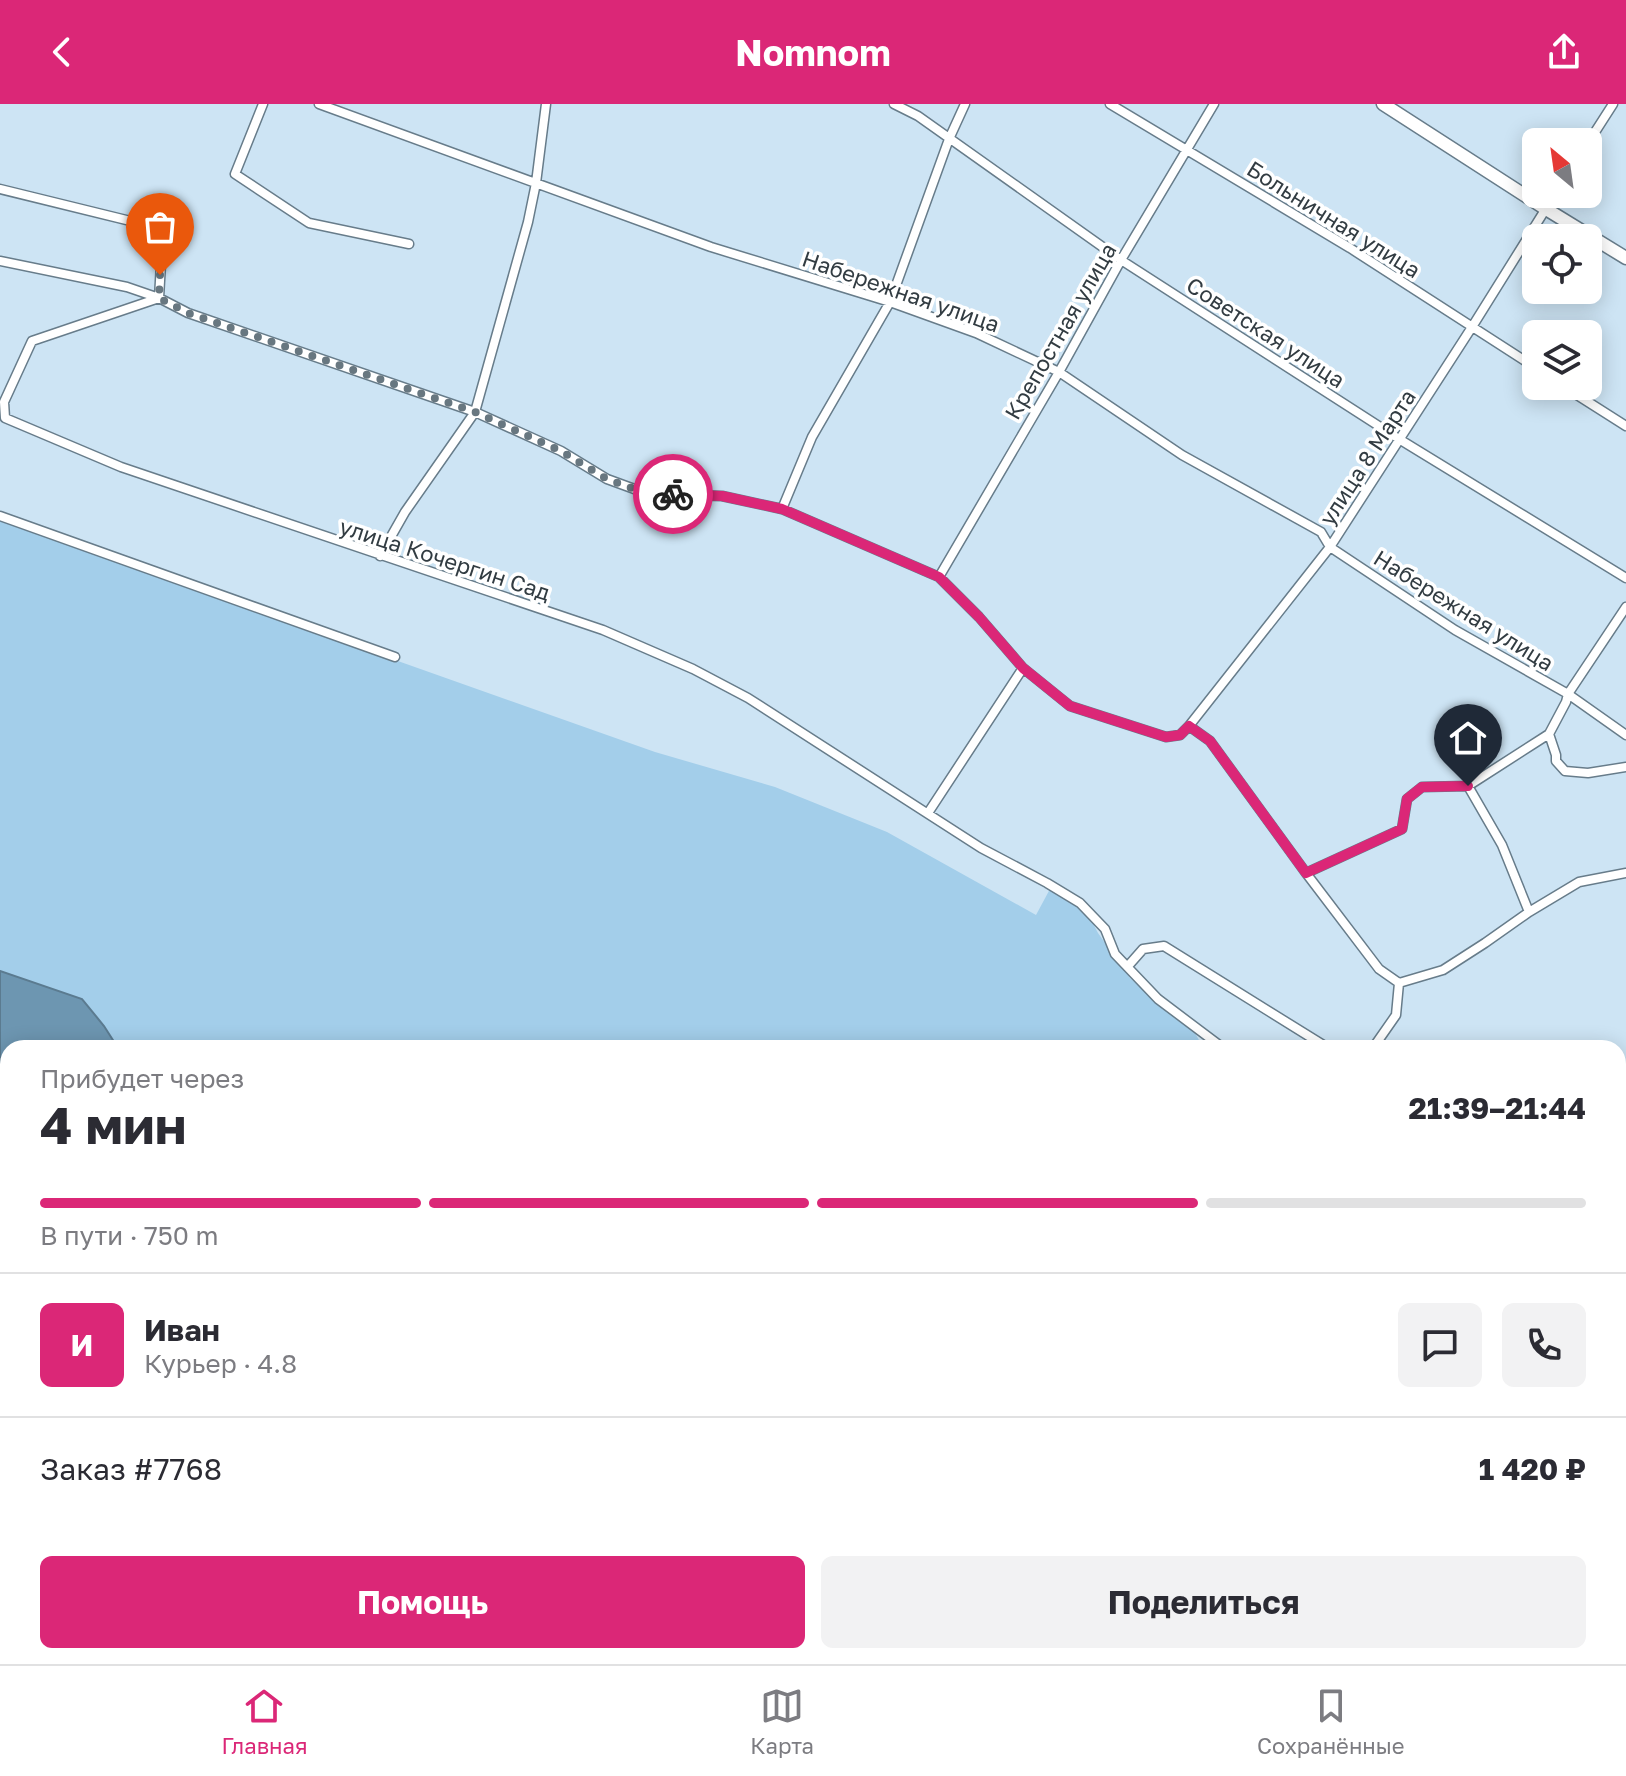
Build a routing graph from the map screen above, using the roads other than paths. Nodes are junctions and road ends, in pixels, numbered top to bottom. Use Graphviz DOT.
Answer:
graph roads {
  1 [pos="263,104"];
  2 [pos="319,104"];
  3 [pos="546,104"];
  4 [pos="894,104"];
  5 [pos="965,104"];
  6 [pos="1110,104"];
  7 [pos="1214,104"];
  8 [pos="1383,104"];
  9 [pos="1613,104"];
  10 [pos="1598,128"];
  11 [pos="949,139"];
  12 [pos="1187,149"];
  13 [pos="536,183"];
  14 [pos="0,189"];
  15 [pos="1546,209"];
  16 [pos="409,244"];
  17 [pos="1626,258"];
  18 [pos="1121,260"];
  19 [pos="0,261"];
  20 [pos="159,298"];
  21 [pos="890,302"];
  22 [pos="1472,327"];
  23 [pos="1522,359"];
  24 [pos="1059,372"];
  25 [pos="1585,400"];
  26 [pos="2,406"];
  27 [pos="475,412"];
  28 [pos="1626,426"];
  29 [pos="1399,439"];
  30 [pos="782,509"];
  31 [pos="0,516"];
  32 [pos="1330,547"];
  33 [pos="380,556"];
  34 [pos="939,577"];
  35 [pos="1626,578"];
  36 [pos="1626,607"];
  37 [pos="395,657"];
  38 [pos="1023,668"];
  39 [pos="1568,694"];
  40 [pos="1189,726"];
  41 [pos="1549,734"];
  42 [pos="1626,735"];
  43 [pos="1626,767"];
  44 [pos="1468,786"];
  45 [pos="928,813"];
  46 [pos="1306,873"];
  47 [pos="1626,873"];
  48 [pos="1529,912"];
  49 [pos="1128,966"];
  50 [pos="1399,983"];
  51 [pos="1212,1040"];
  52 [pos="1315,1040"];
  53 [pos="1379,1040"];
  1 -- 16 [label="street"];
  2 -- 13 [label="street, Набережная улица"];
  3 -- 13 [label="street"];
  4 -- 11 [label="street, Советская улица"];
  5 -- 11 [label="street"];
  6 -- 12 [label="street, Больничная улица"];
  7 -- 12 [label="street, Крепостная улица"];
  8 -- 15 [label="street"];
  9 -- 10 [label="street"];
  11 -- 18 [label="street, Советская улица"];
  11 -- 21 [label="street"];
  12 -- 18 [label="street, Крепостная улица"];
  12 -- 22 [label="street, Больничная улица"];
  13 -- 21 [label="street, Набережная улица"];
  13 -- 27 [label="street"];
  14 -- 20 [label="street"];
  15 -- 17 [label="street"];
  15 -- 22 [label="street, улица 8 Марта"];
  18 -- 24 [label="street, Крепостная улица"];
  18 -- 29 [label="street, Советская улица"];
  19 -- 20 [label="street"];
  20 -- 26 [label="street, улица Кочергин Сад"];
  20 -- 27 [label="street"];
  21 -- 24 [label="street, Набережная улица"];
  21 -- 30 [label="street"];
  22 -- 23 [label="street, Больничная улица"];
  22 -- 29 [label="street, улица 8 Марта"];
  24 -- 32 [label="street, Набережная улица"];
  24 -- 34 [label="street, Крепостная улица"];
  25 -- 28 [label="street"];
  26 -- 33 [label="street, улица Кочергин Сад"];
  27 -- 30 [label="street"];
  27 -- 33 [label="street"];
  29 -- 32 [label="street, улица 8 Марта"];
  29 -- 35 [label="street, Советская улица"];
  30 -- 34 [label="street"];
  31 -- 37 [label="street"];
  32 -- 39 [label="street, Набережная улица"];
  32 -- 40 [label="street, улица 8 Марта"];
  33 -- 45 [label="street, улица Кочергин Сад"];
  34 -- 38 [label="street"];
  36 -- 39 [label="street"];
  38 -- 40 [label="street"];
  38 -- 45 [label="street"];
  39 -- 41 [label="street"];
  39 -- 42 [label="street, Набережная улица"];
  40 -- 46 [label="street"];
  41 -- 43 [label="street"];
  41 -- 44 [label="street"];
  44 -- 46 [label="street"];
  44 -- 48 [label="street"];
  45 -- 49 [label="street, улица Кочергин Сад"];
  46 -- 50 [label="street"];
  47 -- 48 [label="street"];
  48 -- 50 [label="street"];
  49 -- 51 [label="street, улица Кочергин Сад"];
  49 -- 52 [label="street"];
  50 -- 53 [label="street"];
}
